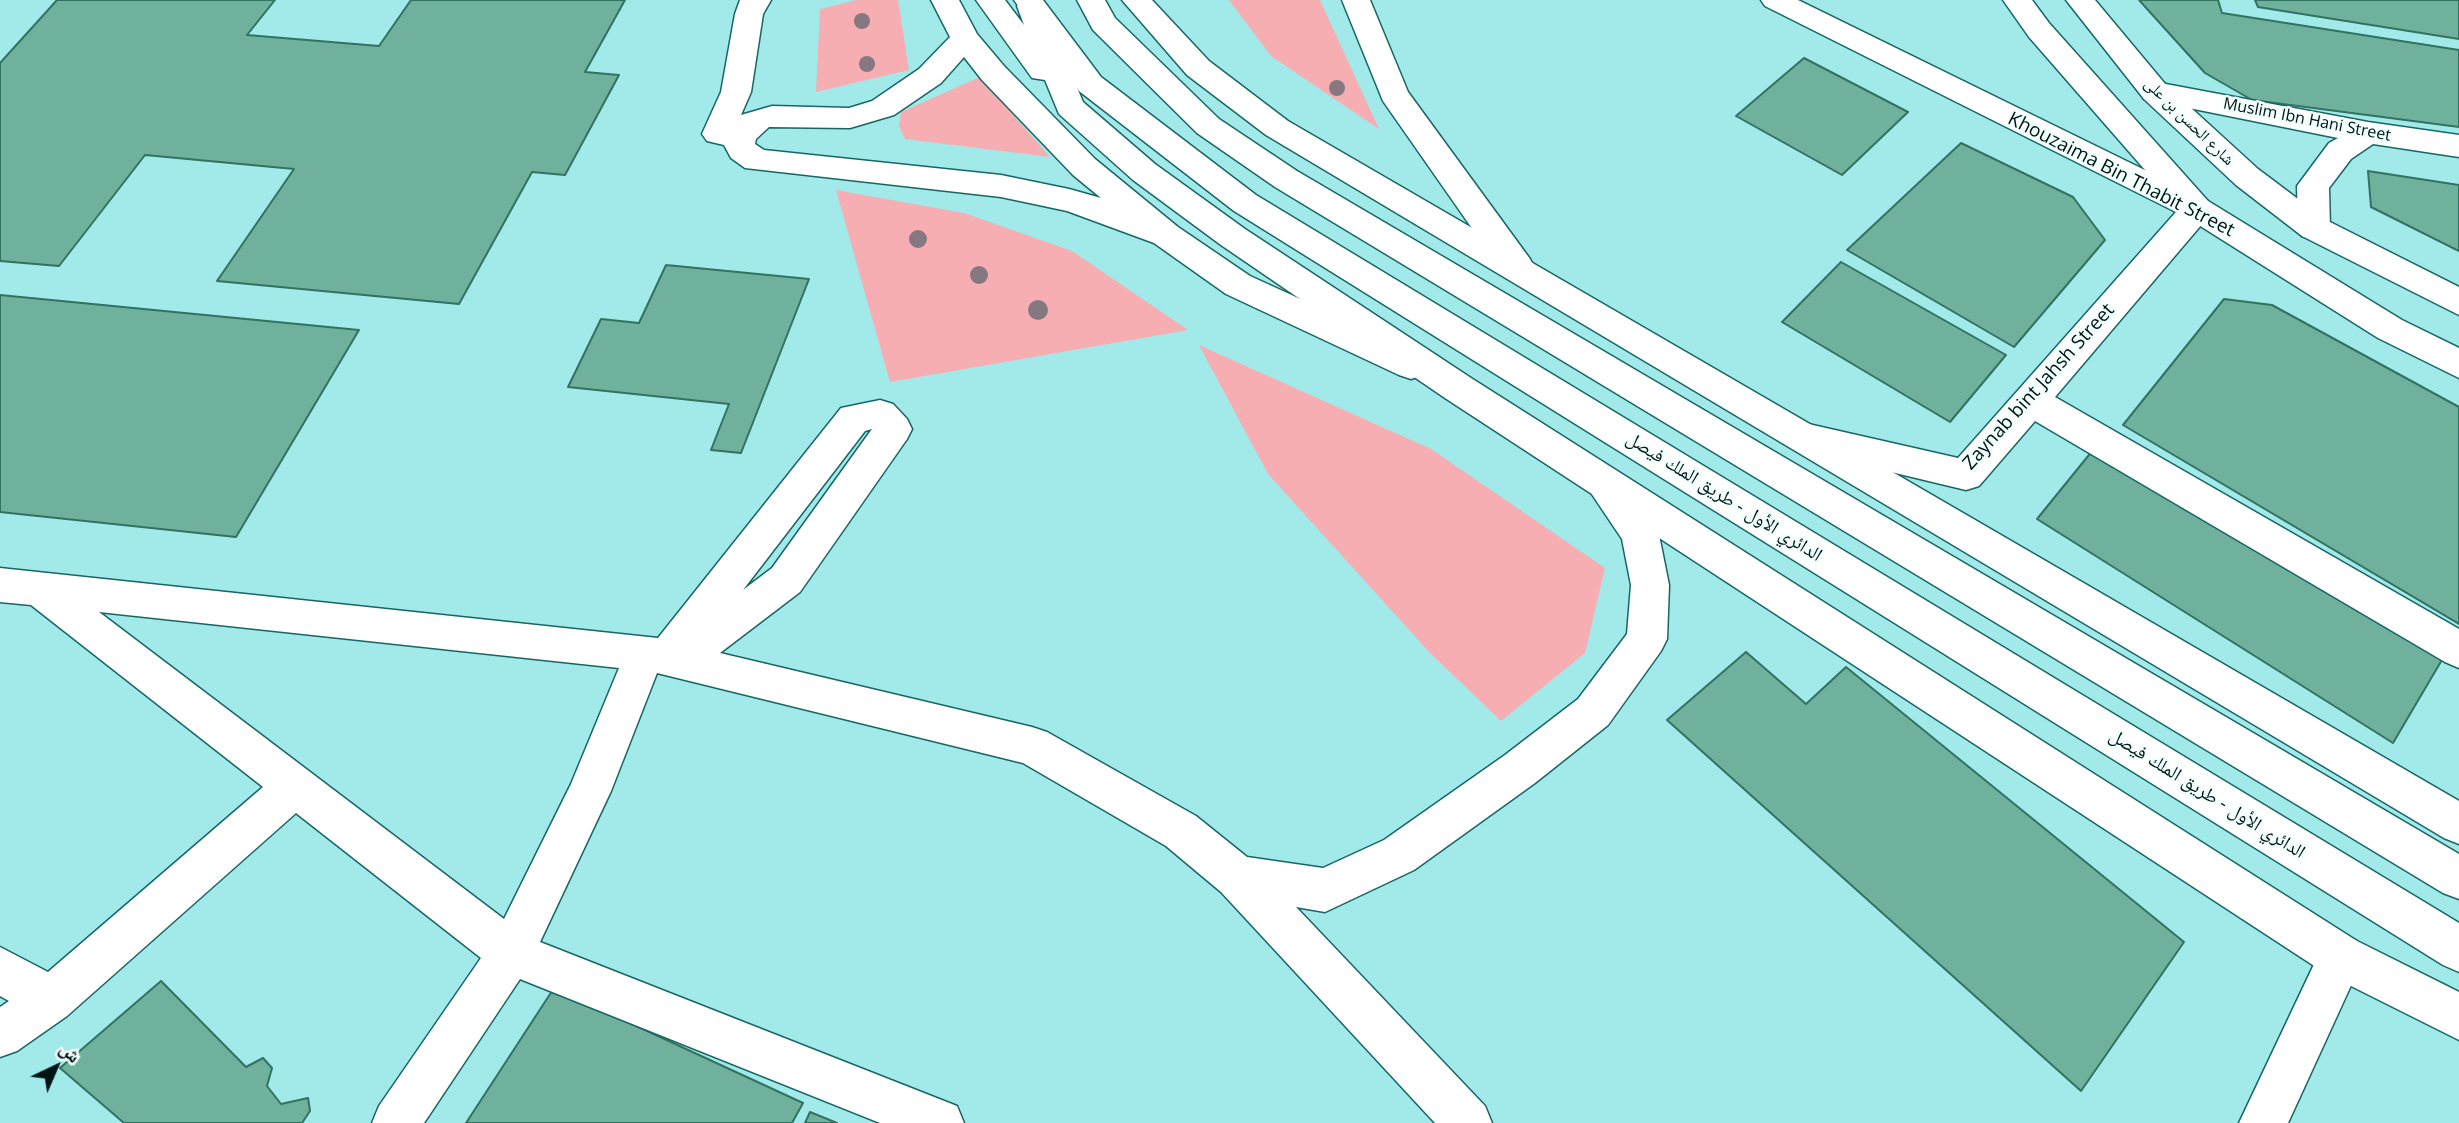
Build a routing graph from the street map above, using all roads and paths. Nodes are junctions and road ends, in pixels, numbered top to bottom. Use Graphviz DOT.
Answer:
graph roads {
  1 [pos="757,0"];
  2 [pos="945,0"];
  3 [pos="990,0"];
  4 [pos="1136,0"];
  5 [pos="1356,0"];
  6 [pos="1775,0"];
  7 [pos="2017,0"];
  8 [pos="2080,0"];
  9 [pos="1030,3"];
  10 [pos="1097,12"];
  11 [pos="965,38"];
  12 [pos="1198,68"];
  13 [pos="2155,92"];
  14 [pos="1070,107"];
  15 [pos="883,108"];
  16 [pos="2368,133"];
  17 [pos="741,135"];
  18 [pos="2459,146"];
  19 [pos="898,175"];
  20 [pos="2197,209"];
  21 [pos="2314,228"];
  22 [pos="1166,235"];
  23 [pos="1518,268"];
  24 [pos="2459,302"];
  25 [pos="2459,364"];
  26 [pos="1458,388"];
  27 [pos="2031,401"];
  28 [pos="1802,438"];
  29 [pos="1602,481"];
  30 [pos="19,586"];
  31 [pos="2459,650"];
  32 [pos="664,657"];
  33 [pos="296,785"];
  34 [pos="2456,815"];
  35 [pos="1237,877"];
  36 [pos="2459,878"];
  37 [pos="2459,949"];
  38 [pos="511,953"];
  39 [pos="2341,957"];
  40 [pos="0,970"];
  41 [pos="51,1000"];
  42 [pos="2459,1017"];
  43 [pos="0,1034"];
  44 [pos="396,1123"];
  45 [pos="940,1123"];
  46 [pos="1468,1123"];
  47 [pos="2263,1123"];
  1 -- 17 [label="main road"];
  2 -- 11 [label="main road"];
  3 -- 14 [label="main road"];
  4 -- 12 [label="main road"];
  5 -- 23 [label="main road"];
  6 -- 20 [label="main road, Khouzaima Bin Thabit Street"];
  7 -- 20 [label="main road"];
  8 -- 13 [label="main road, شارع الحسن بن على"];
  9 -- 14 [label="main road"];
  9 -- 37 [label="main road, الدائري الأول - طريق الملك فيصل"];
  10 -- 12 [label="main road"];
  10 -- 36 [label="main road"];
  11 -- 15 [label="main road"];
  11 -- 22 [label="main road"];
  12 -- 23 [label="main road"];
  13 -- 16 [label="main road, Muslim Ibn Hani Street"];
  13 -- 21 [label="main road, شارع الحسن بن على"];
  14 -- 26 [label="main road"];
  15 -- 17 [label="main road"];
  15 -- 19 [label="main road"];
  16 -- 18 [label="main road, Muslim Ibn Hani Street"];
  16 -- 21 [label="main road"];
  17 -- 19 [label="main road"];
  19 -- 22 [label="main road"];
  20 -- 25 [label="main road, Khouzaima Bin Thabit Street"];
  20 -- 27 [label="main road, Zaynab bint Jahsh Street"];
  21 -- 24 [label="main road"];
  22 -- 26 [label="main road"];
  23 -- 28 [label="main road"];
  26 -- 29 [label="main road"];
  27 -- 28 [label="main road, Zaynab bint Jahsh Street"];
  27 -- 31 [label="main road"];
  28 -- 34 [label="main road"];
  29 -- 35 [label="main road"];
  29 -- 39 [label="main road"];
  30 -- 32 [label="main road"];
  30 -- 33 [label="main road"];
  32 -- 32 [label="main road"];
  32 -- 35 [label="main road"];
  32 -- 38 [label="main road"];
  33 -- 38 [label="main road"];
  33 -- 41 [label="main road"];
  35 -- 46 [label="main road"];
  38 -- 44 [label="main road"];
  38 -- 45 [label="main road"];
  39 -- 42 [label="main road"];
  39 -- 47 [label="main road"];
  40 -- 41 [label="main road"];
  41 -- 43 [label="main road"];
}
